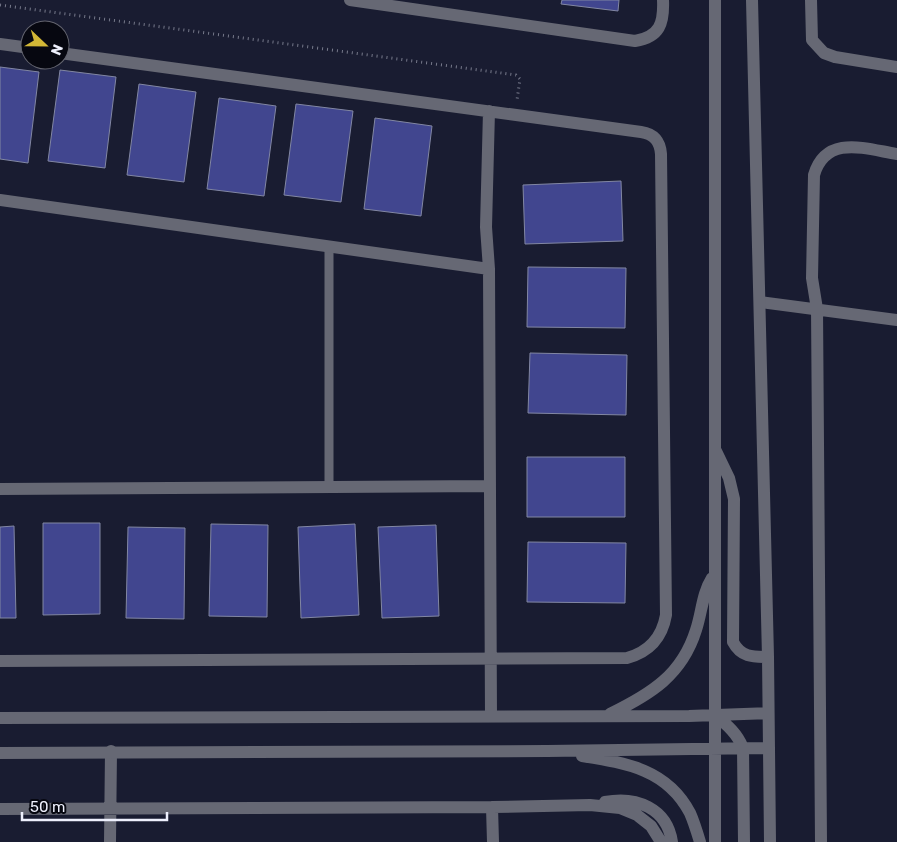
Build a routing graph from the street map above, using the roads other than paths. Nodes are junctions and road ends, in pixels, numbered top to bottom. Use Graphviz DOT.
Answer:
graph roads {
  1 [pos="350,0"];
  2 [pos="663,0"];
  3 [pos="714,0"];
  4 [pos="752,0"];
  5 [pos="811,0"];
  6 [pos="0,44"];
  7 [pos="20,47"];
  8 [pos="70,53"];
  9 [pos="897,67"];
  10 [pos="488,111"];
  11 [pos="897,154"];
  12 [pos="0,200"];
  13 [pos="329,246"];
  14 [pos="489,268"];
  15 [pos="760,302"];
  16 [pos="818,309"];
  17 [pos="897,320"];
  18 [pos="715,449"];
  19 [pos="490,486"];
  20 [pos="329,487"];
  21 [pos="0,489"];
  22 [pos="714,576"];
  23 [pos="768,657"];
  24 [pos="491,659"];
  25 [pos="0,662"];
  26 [pos="768,713"];
  27 [pos="715,715"];
  28 [pos="491,716"];
  29 [pos="606,716"];
  30 [pos="0,718"];
  31 [pos="743,748"];
  32 [pos="769,748"];
  33 [pos="715,749"];
  34 [pos="111,751"];
  35 [pos="547,751"];
  36 [pos="0,753"];
  37 [pos="590,805"];
  38 [pos="492,807"];
  39 [pos="110,809"];
  40 [pos="0,810"];
  41 [pos="110,842"];
  42 [pos="493,842"];
  43 [pos="661,842"];
  44 [pos="672,842"];
  45 [pos="700,842"];
  46 [pos="714,842"];
  47 [pos="744,842"];
  48 [pos="770,842"];
  49 [pos="821,842"];
  1 -- 2 [label="street"];
  3 -- 18 [label="street"];
  4 -- 15 [label="street"];
  5 -- 9 [label="street"];
  6 -- 7 [label="street"];
  8 -- 10 [label="street"];
  10 -- 14 [label="street"];
  10 -- 24 [label="street"];
  11 -- 16 [label="street"];
  12 -- 13 [label="street"];
  13 -- 14 [label="street"];
  13 -- 20 [label="lane"];
  14 -- 19 [label="street"];
  15 -- 16 [label="street"];
  15 -- 23 [label="street"];
  16 -- 17 [label="street"];
  16 -- 49 [label="street"];
  18 -- 22 [label="street"];
  18 -- 23 [label="street"];
  19 -- 20 [label="street"];
  19 -- 24 [label="street"];
  20 -- 21 [label="street"];
  22 -- 27 [label="street"];
  22 -- 29 [label="street"];
  23 -- 26 [label="street"];
  24 -- 25 [label="street"];
  24 -- 28 [label="street"];
  26 -- 27 [label="street"];
  26 -- 32 [label="street"];
  27 -- 29 [label="street"];
  27 -- 31 [label="street"];
  27 -- 33 [label="street"];
  28 -- 29 [label="street"];
  28 -- 30 [label="street"];
  31 -- 32 [label="street"];
  31 -- 33 [label="street"];
  31 -- 47 [label="street"];
  32 -- 48 [label="street"];
  33 -- 35 [label="street"];
  33 -- 46 [label="street"];
  34 -- 35 [label="street"];
  34 -- 36 [label="street"];
  34 -- 39 [label="street"];
  35 -- 45 [label="street"];
  37 -- 38 [label="street"];
  37 -- 43 [label="street"];
  37 -- 44 [label="street"];
  38 -- 39 [label="street"];
  38 -- 42 [label="street"];
  39 -- 40 [label="street"];
  39 -- 41 [label="street"];
}
